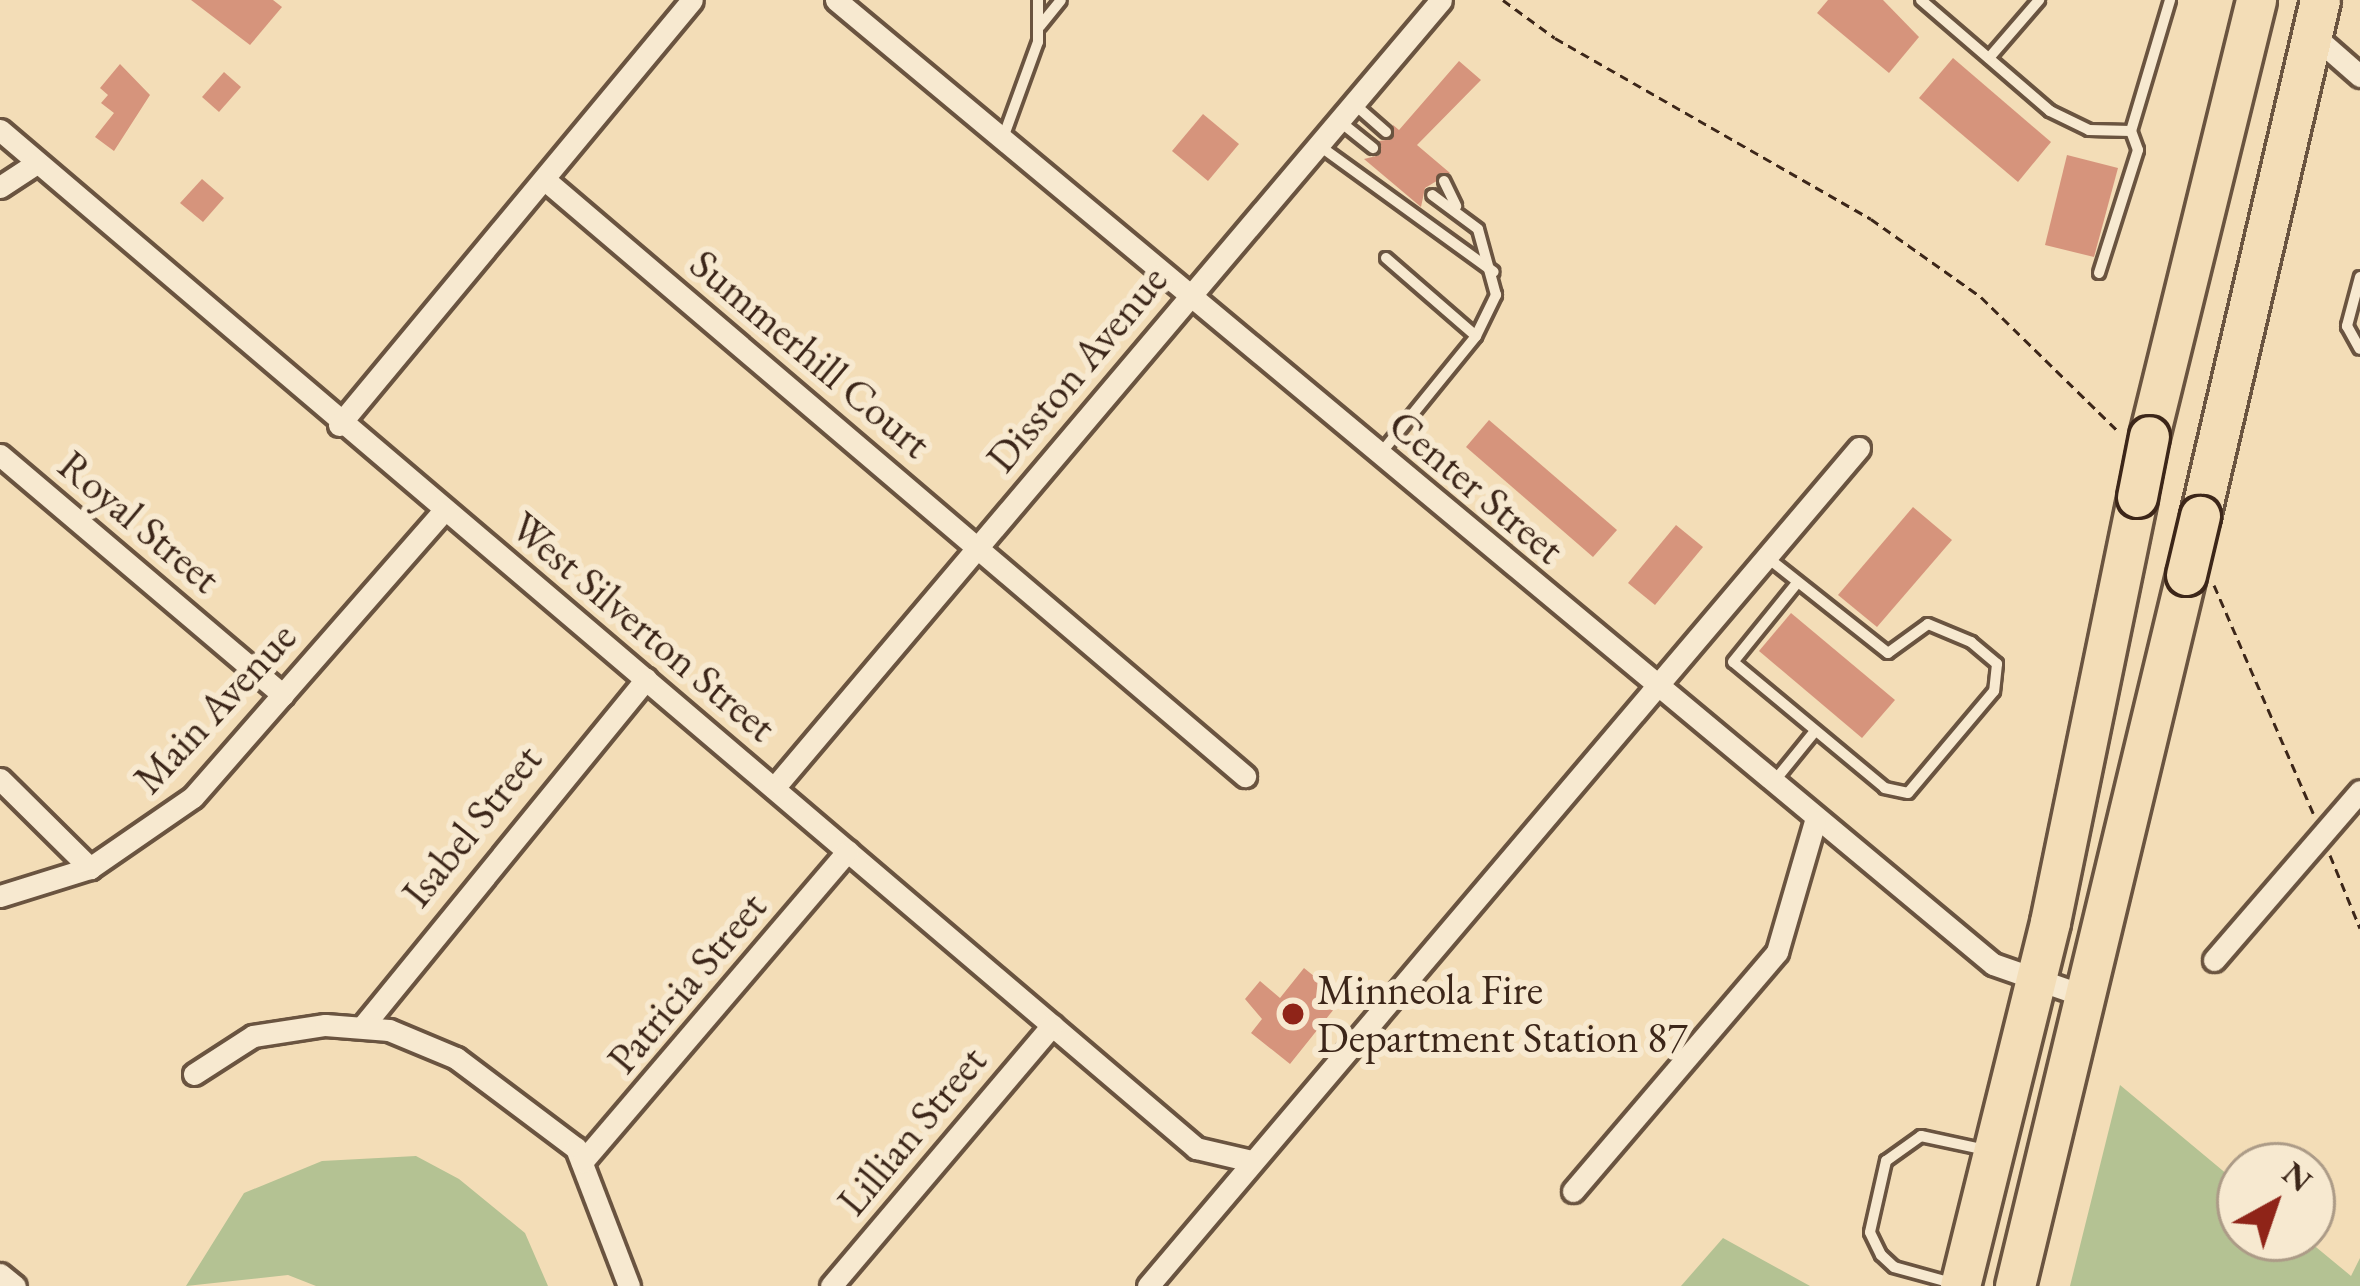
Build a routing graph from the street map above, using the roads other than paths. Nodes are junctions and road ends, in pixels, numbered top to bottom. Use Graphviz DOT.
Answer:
graph roads {
  1 [pos="692,0"];
  2 [pos="836,0"];
  3 [pos="1038,0"];
  4 [pos="1061,0"];
  5 [pos="1441,0"];
  6 [pos="2039,0"];
  7 [pos="2170,0"];
  8 [pos="2256,0"];
  9 [pos="1926,1"];
  10 [pos="2316,17"];
  11 [pos="1040,26"];
  12 [pos="1989,58"];
  13 [pos="2360,76"];
  14 [pos="1346,112"];
  15 [pos="0,130"];
  16 [pos="2131,131"];
  17 [pos="1386,132"];
  18 [pos="1003,138"];
  19 [pos="1317,144"];
  20 [pos="1373,148"];
  21 [pos="35,164"];
  22 [pos="544,179"];
  23 [pos="1444,181"];
  24 [pos="0,187"];
  25 [pos="1432,195"];
  26 [pos="1458,209"];
  27 [pos="1386,258"];
  28 [pos="1494,272"];
  29 [pos="2099,273"];
  30 [pos="2360,277"];
  31 [pos="1190,295"];
  32 [pos="1476,336"];
  33 [pos="2360,349"];
  34 [pos="339,425"];
  35 [pos="1859,448"];
  36 [pos="0,455"];
  37 [pos="1379,456"];
  38 [pos="443,511"];
  39 [pos="979,549"];
  40 [pos="1768,558"];
  41 [pos="1797,584"];
  42 [pos="646,679"];
  43 [pos="1656,691"];
  44 [pos="283,695"];
  45 [pos="1815,731"];
  46 [pos="1245,776"];
  47 [pos="0,779"];
  48 [pos="1771,785"];
  49 [pos="773,788"];
  50 [pos="2360,791"];
  51 [pos="1815,821"];
  52 [pos="848,851"];
  53 [pos="90,868"];
  54 [pos="0,896"];
  55 [pos="2214,960"];
  56 [pos="2036,985"];
  57 [pos="2088,997"];
  58 [pos="1052,1025"];
  59 [pos="363,1026"];
  60 [pos="194,1074"];
  61 [pos="1995,1152"];
  62 [pos="1247,1160"];
  63 [pos="582,1162"];
  64 [pos="1574,1192"];
  65 [pos="0,1274"];
  66 [pos="15,1286"];
  67 [pos="629,1286"];
  68 [pos="832,1286"];
  69 [pos="1148,1286"];
  70 [pos="1960,1286"];
  71 [pos="2014,1286"];
  1 -- 22 [label="street"];
  2 -- 18 [label="street, Center Street"];
  3 -- 11 [label="lane"];
  4 -- 11 [label="lane"];
  5 -- 14 [label="street, Disston Avenue"];
  6 -- 12 [label="lane"];
  7 -- 16 [label="lane"];
  8 -- 56 [label="highway, bridge"];
  9 -- 12 [label="lane"];
  10 -- 13 [label="street"];
  10 -- 57 [label="highway, bridge"];
  11 -- 18 [label="lane"];
  12 -- 16 [label="lane"];
  14 -- 17 [label="lane"];
  14 -- 19 [label="street, Disston Avenue"];
  14 -- 20 [label="lane"];
  15 -- 21 [label="street, West Silverton Street"];
  16 -- 29 [label="lane"];
  18 -- 31 [label="street, Center Street"];
  19 -- 28 [label="lane"];
  19 -- 31 [label="street, Disston Avenue"];
  21 -- 24 [label="street"];
  21 -- 34 [label="street, West Silverton Street"];
  22 -- 34 [label="street"];
  22 -- 39 [label="street, Summerhill Court"];
  23 -- 26 [label="lane"];
  25 -- 26 [label="lane"];
  26 -- 28 [label="lane"];
  27 -- 32 [label="lane"];
  28 -- 32 [label="lane"];
  30 -- 33 [label="lane"];
  31 -- 37 [label="street, Center Street"];
  31 -- 39 [label="street, Disston Avenue"];
  32 -- 37 [label="lane"];
  34 -- 38 [label="street, West Silverton Street"];
  35 -- 40 [label="street"];
  36 -- 44 [label="street, Royal Street"];
  37 -- 43 [label="street, Center Street"];
  38 -- 42 [label="street, West Silverton Street"];
  38 -- 44 [label="street, Main Avenue"];
  39 -- 46 [label="street, Summerhill Court"];
  39 -- 49 [label="street, Disston Avenue"];
  40 -- 41 [label="lane"];
  40 -- 43 [label="street"];
  41 -- 45 [label="lane"];
  41 -- 45 [label="lane"];
  42 -- 49 [label="street, West Silverton Street"];
  42 -- 59 [label="street, Isabel Street"];
  43 -- 48 [label="street, Center Street"];
  43 -- 62 [label="street"];
  44 -- 53 [label="street, Main Avenue"];
  45 -- 48 [label="lane"];
  47 -- 53 [label="street"];
  48 -- 51 [label="street, Center Street"];
  49 -- 52 [label="street, West Silverton Street"];
  50 -- 55 [label="street"];
  51 -- 56 [label="street, Center Street"];
  51 -- 64 [label="street"];
  52 -- 58 [label="street, West Silverton Street"];
  52 -- 63 [label="street, Patricia Street"];
  53 -- 54 [label="street, Main Avenue"];
  56 -- 57 [label="street, Center Street"];
  56 -- 61 [label="highway"];
  57 -- 71 [label="highway"];
  58 -- 62 [label="street, West Silverton Street"];
  58 -- 68 [label="street, Lillian Street"];
  59 -- 60 [label="street"];
  59 -- 63 [label="street"];
  61 -- 70 [label="highway"];
  61 -- 70 [label="lane"];
  62 -- 69 [label="street"];
  63 -- 67 [label="street"];
  65 -- 66 [label="street"];
}
